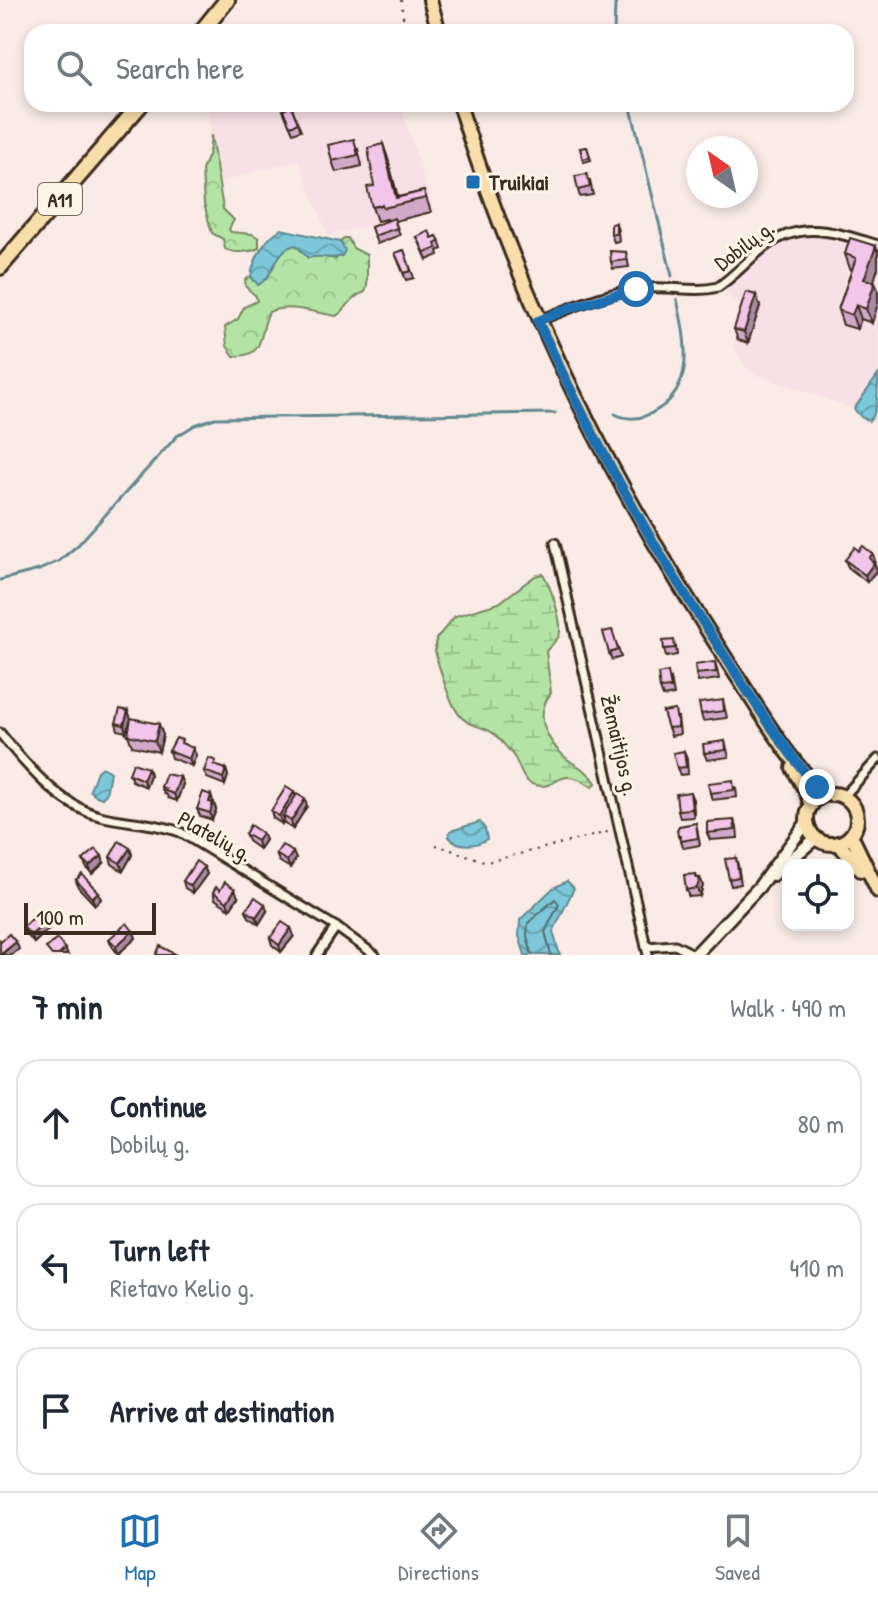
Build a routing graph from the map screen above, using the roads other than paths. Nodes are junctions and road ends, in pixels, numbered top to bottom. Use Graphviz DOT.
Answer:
graph roads {
  1 [pos="227,0"];
  2 [pos="430,0"];
  3 [pos="208,24"];
  4 [pos="437,24"];
  5 [pos="134,112"];
  6 [pos="462,112"];
  7 [pos="878,245"];
  8 [pos="0,267"];
  9 [pos="538,321"];
  10 [pos="555,543"];
  11 [pos="0,733"];
  12 [pos="781,743"];
  13 [pos="878,759"];
  14 [pos="837,796"];
  15 [pos="811,806"];
  16 [pos="807,822"];
  17 [pos="851,835"];
  18 [pos="816,838"];
  19 [pos="838,843"];
  20 [pos="759,887"];
  21 [pos="876,888"];
  22 [pos="336,927"];
  23 [pos="647,951"];
  24 [pos="317,955"];
  25 [pos="375,955"];
  26 [pos="695,955"];
  1 -- 3 [label="highway"];
  2 -- 4 [label="main road"];
  5 -- 8 [label="highway, A11"];
  6 -- 9 [label="main road"];
  7 -- 9 [label="street, Dobilų g."];
  9 -- 12 [label="main road"];
  10 -- 23 [label="street, Žemaitijos g."];
  11 -- 22 [label="street, Platelių g."];
  12 -- 14 [label="main road"];
  12 -- 15 [label="main road"];
  13 -- 14 [label="street"];
  14 -- 15 [label="main road"];
  14 -- 17 [label="main road"];
  15 -- 16 [label="main road"];
  16 -- 18 [label="main road"];
  16 -- 20 [label="main road"];
  17 -- 19 [label="main road"];
  17 -- 21 [label="main road"];
  18 -- 19 [label="main road"];
  18 -- 20 [label="main road"];
  19 -- 21 [label="main road"];
  20 -- 26 [label="main road"];
  22 -- 24 [label="street"];
  22 -- 25 [label="street, Platelių g."];
  23 -- 26 [label="street"];
}
